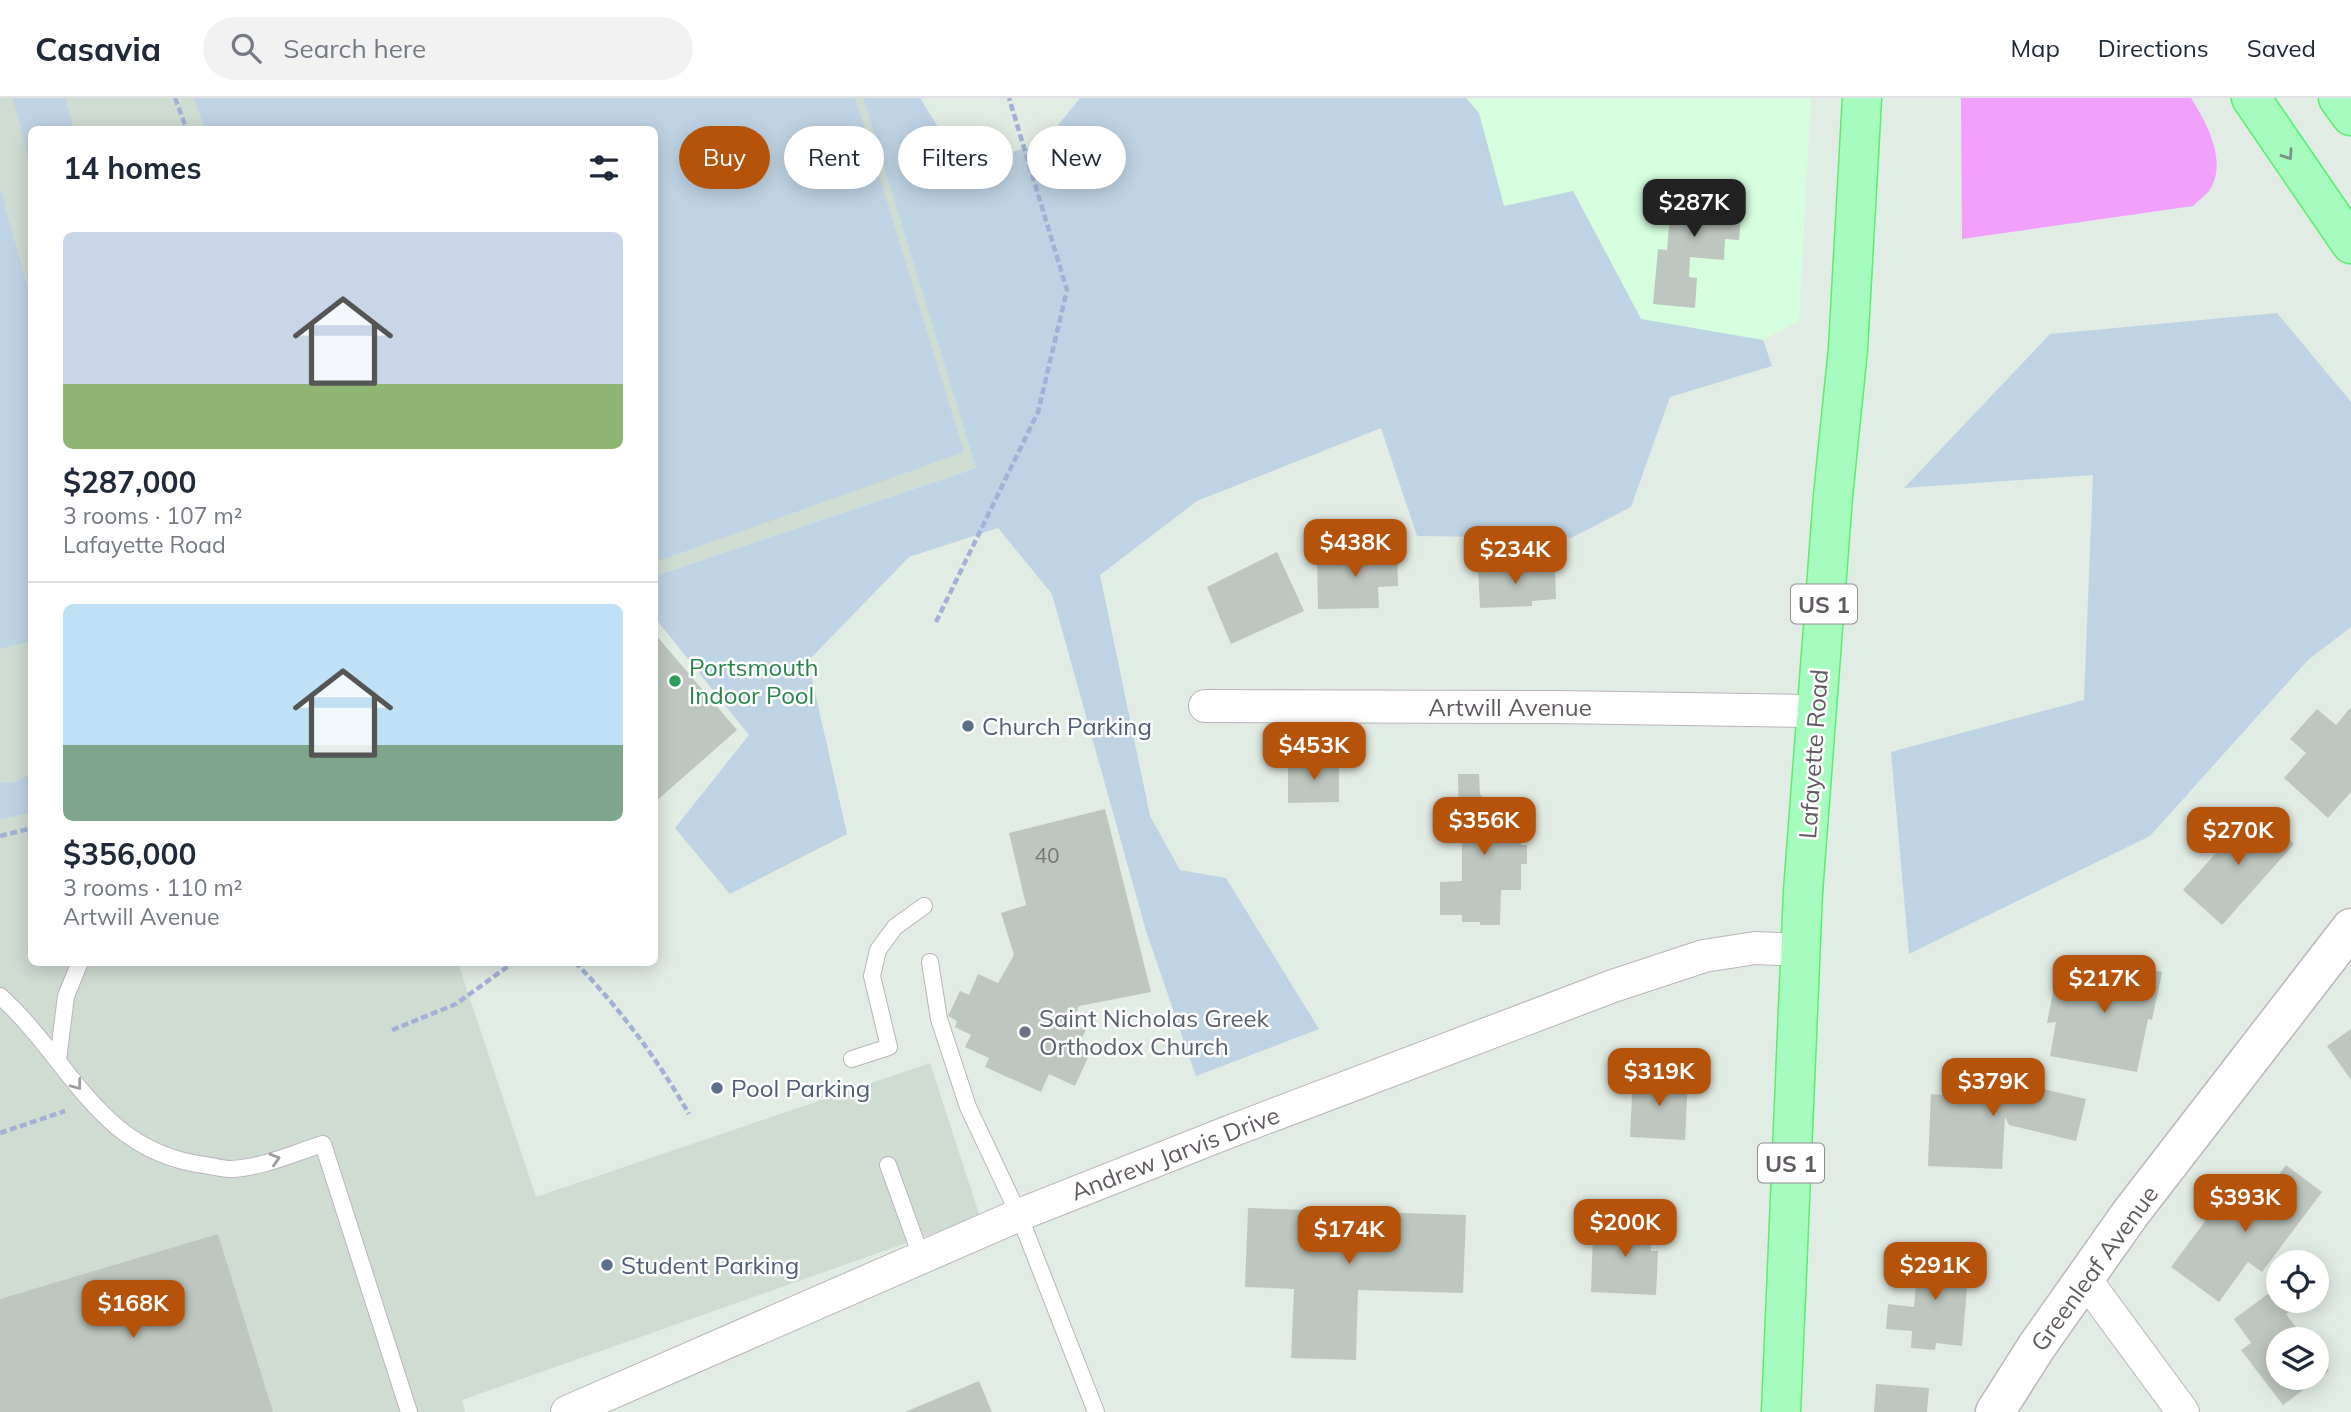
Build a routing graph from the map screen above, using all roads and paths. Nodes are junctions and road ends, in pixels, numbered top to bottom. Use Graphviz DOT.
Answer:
graph roads {
  1 [pos="175,98"];
  2 [pos="1009,98"];
  3 [pos="1861,98"];
  4 [pos="2251,98"];
  5 [pos="2339,98"];
  6 [pos="2351,116"];
  7 [pos="186,126"];
  8 [pos="2351,244"];
  9 [pos="936,622"];
  10 [pos="1205,706"];
  11 [pos="1816,712"];
  12 [pos="28,829"];
  13 [pos="0,836"];
  14 [pos="924,906"];
  15 [pos="2351,928"];
  16 [pos="1801,950"];
  17 [pos="930,962"];
  18 [pos="78,966"];
  19 [pos="508,966"];
  20 [pos="579,966"];
  21 [pos="0,996"];
  22 [pos="391,1030"];
  23 [pos="852,1059"];
  24 [pos="58,1060"];
  25 [pos="72,1109"];
  26 [pos="689,1114"];
  27 [pos="0,1133"];
  28 [pos="888,1164"];
  29 [pos="1019,1214"];
  30 [pos="920,1256"];
  31 [pos="2085,1279"];
  32 [pos="409,1412"];
  33 [pos="567,1412"];
  34 [pos="1096,1412"];
  35 [pos="1781,1412"];
  36 [pos="1995,1412"];
  37 [pos="2183,1412"];
  1 -- 7 [label="path"];
  2 -- 9 [label="path"];
  3 -- 11 [label="main road, Lafayette Road / US 1"];
  4 -- 8 [label="main road, one-way"];
  5 -- 6 [label="main road"];
  10 -- 11 [label="street, Artwill Avenue"];
  11 -- 16 [label="main road, Lafayette Road / US 1"];
  12 -- 13 [label="path"];
  14 -- 23 [label="lane"];
  15 -- 31 [label="street, Greenleaf Avenue"];
  16 -- 29 [label="street, Andrew Jarvis Drive"];
  16 -- 35 [label="main road, Lafayette Road / US 1"];
  17 -- 29 [label="lane"];
  18 -- 24 [label="lane"];
  19 -- 22 [label="path"];
  20 -- 26 [label="path"];
  21 -- 24 [label="lane"];
  24 -- 32 [label="lane, one-way"];
  25 -- 27 [label="path"];
  28 -- 30 [label="lane"];
  29 -- 30 [label="street, Andrew Jarvis Drive"];
  29 -- 34 [label="lane"];
  30 -- 33 [label="street, Andrew Jarvis Drive"];
  31 -- 36 [label="street, Greenleaf Avenue"];
  31 -- 37 [label="street"];
}
